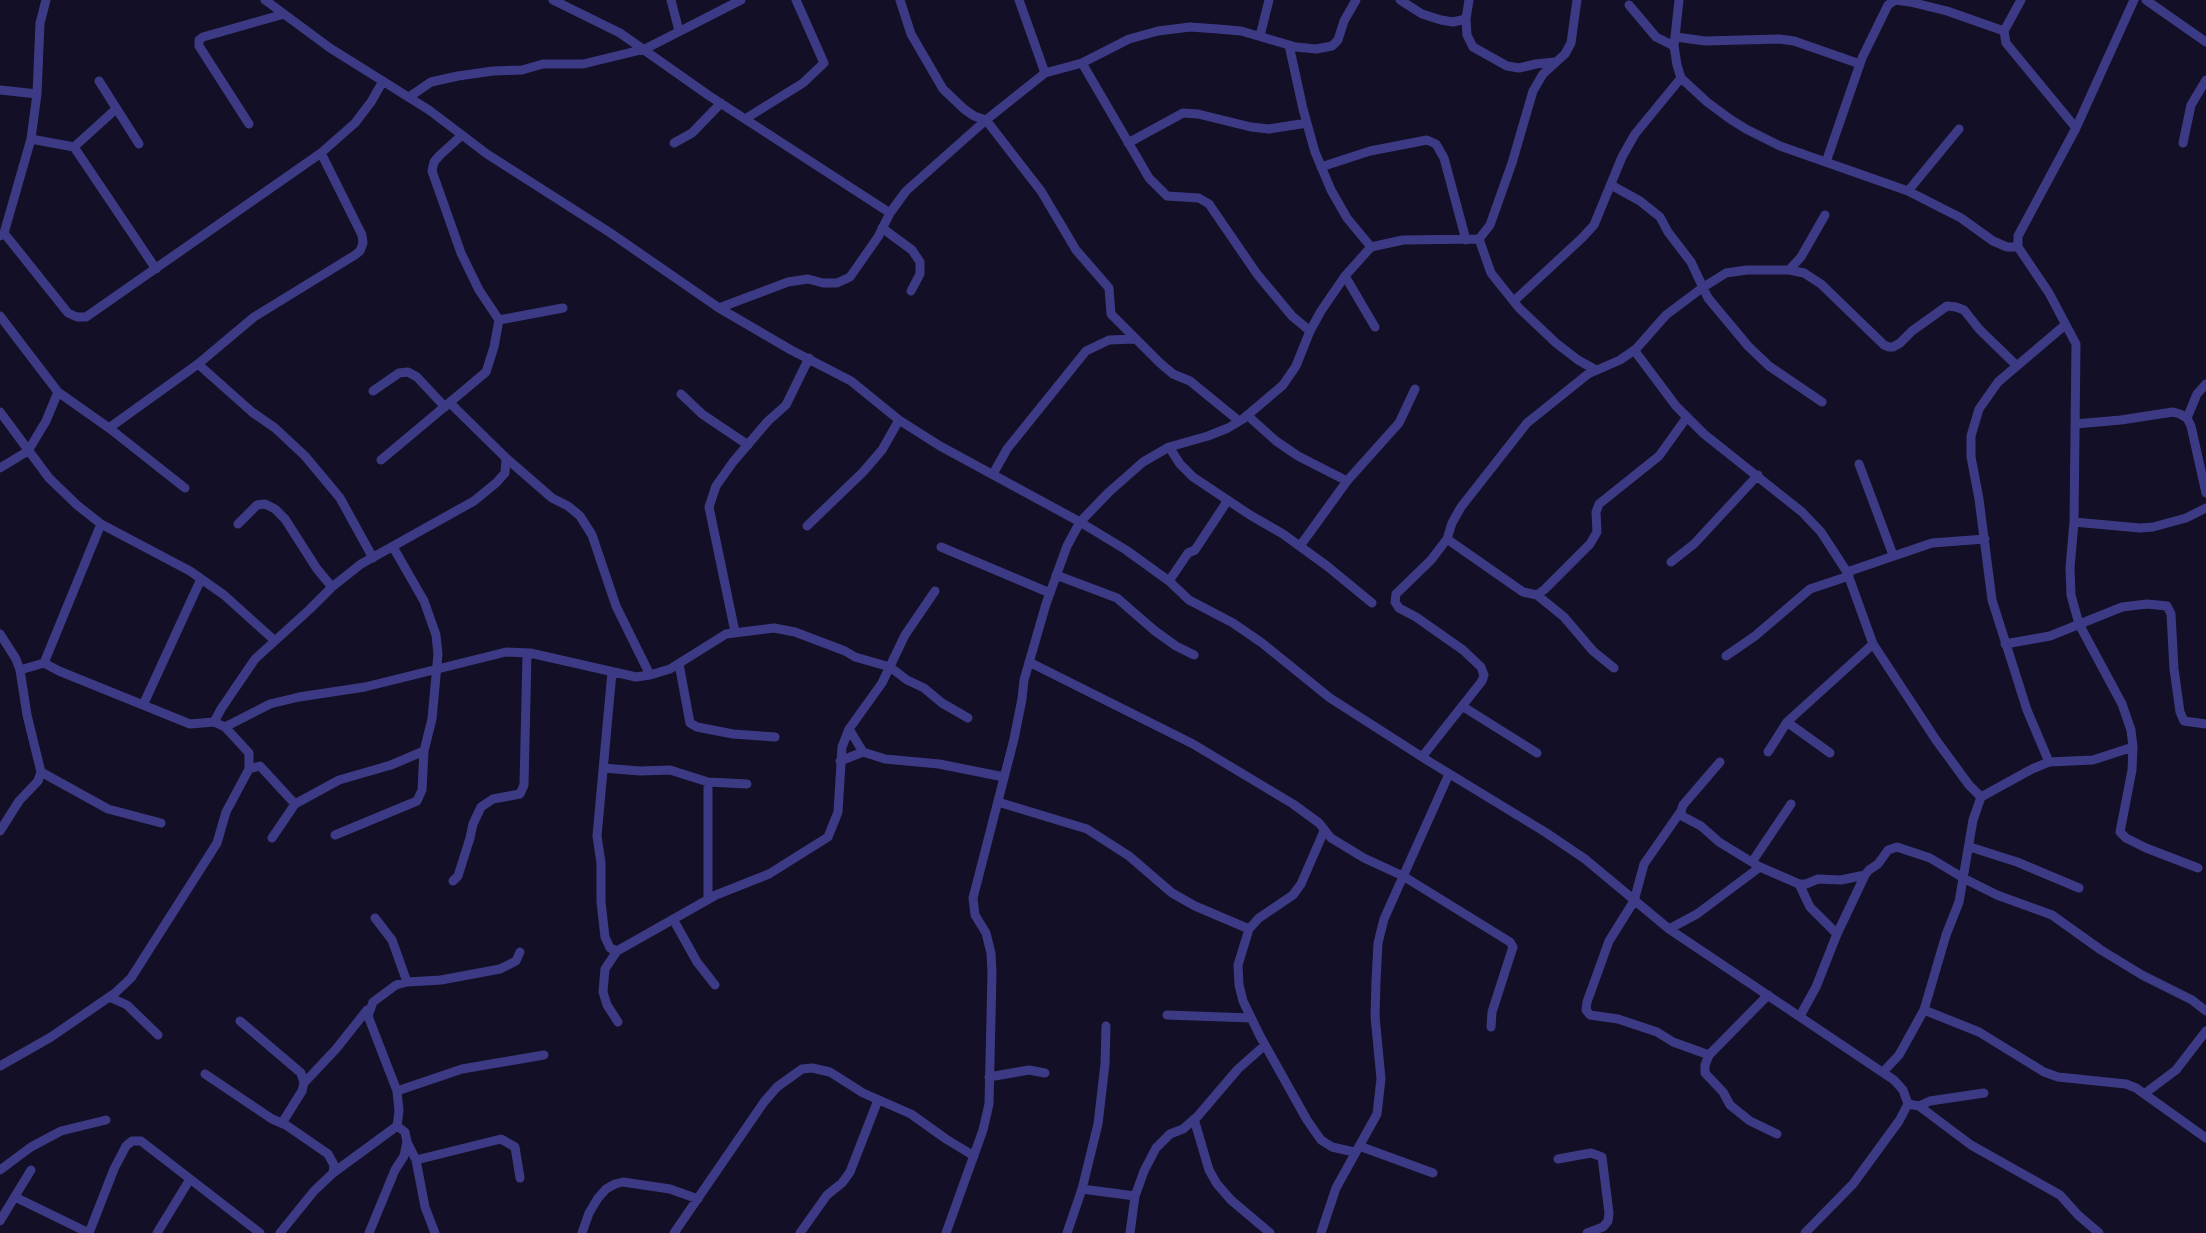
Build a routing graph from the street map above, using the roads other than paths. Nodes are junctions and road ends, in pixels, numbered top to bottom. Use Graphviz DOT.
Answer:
graph roads {
  1 [pos="46,0"];
  2 [pos="265,0"];
  3 [pos="553,0"];
  4 [pos="671,0"];
  5 [pos="741,0"];
  6 [pos="796,0"];
  7 [pos="900,0"];
  8 [pos="1019,0"];
  9 [pos="1269,0"];
  10 [pos="1356,0"];
  11 [pos="1400,0"];
  12 [pos="1469,0"];
  13 [pos="1565,0"];
  14 [pos="1577,0"];
  15 [pos="1679,0"];
  16 [pos="2021,0"];
  17 [pos="2134,0"];
  18 [pos="2146,0"];
  19 [pos="1629,5"];
  20 [pos="284,14"];
  21 [pos="1466,19"];
  22 [pos="679,31"];
  23 [pos="2004,31"];
  24 [pos="1260,36"];
  25 [pos="1675,42"];
  26 [pos="2206,42"];
  27 [pos="1289,45"];
  28 [pos="645,50"];
  29 [pos="1555,62"];
  30 [pos="1082,63"];
  31 [pos="1860,64"];
  32 [pos="1045,73"];
  33 [pos="1681,78"];
  34 [pos="2206,80"];
  35 [pos="99,81"];
  36 [pos="384,81"];
  37 [pos="0,90"];
  38 [pos="37,94"];
  39 [pos="409,97"];
  40 [pos="721,103"];
  41 [pos="116,109"];
  42 [pos="745,119"];
  43 [pos="986,120"];
  44 [pos="1307,123"];
  45 [pos="249,124"];
  46 [pos="2076,128"];
  47 [pos="1959,129"];
  48 [pos="462,135"];
  49 [pos="31,139"];
  50 [pos="1128,143"];
  51 [pos="2183,143"];
  52 [pos="139,144"];
  53 [pos="674,144"];
  54 [pos="74,147"];
  55 [pos="321,153"];
  56 [pos="1826,162"];
  57 [pos="1321,167"];
  58 [pos="1611,185"];
  59 [pos="1908,191"];
  60 [pos="890,213"];
  61 [pos="1825,215"];
  62 [pos="882,228"];
  63 [pos="2,235"];
  64 [pos="1479,239"];
  65 [pos="1466,240"];
  66 [pos="1371,247"];
  67 [pos="2018,247"];
  68 [pos="156,268"];
  69 [pos="1789,270"];
  70 [pos="1345,276"];
  71 [pos="1702,288"];
  72 [pos="911,291"];
  73 [pos="1514,301"];
  74 [pos="563,308"];
  75 [pos="719,308"];
  76 [pos="0,316"];
  77 [pos="499,320"];
  78 [pos="1118,322"];
  79 [pos="2065,325"];
  80 [pos="1375,327"];
  81 [pos="1310,331"];
  82 [pos="1134,339"];
  83 [pos="1109,340"];
  84 [pos="1634,350"];
  85 [pos="808,358"];
  86 [pos="198,364"];
  87 [pos="2016,365"];
  88 [pos="1596,370"];
  89 [pos="2206,384"];
  90 [pos="1415,389"];
  91 [pos="373,391"];
  92 [pos="58,392"];
  93 [pos="681,394"];
  94 [pos="1822,402"];
  95 [pos="447,405"];
  96 [pos="0,412"];
  97 [pos="1687,417"];
  98 [pos="1243,418"];
  99 [pos="2187,418"];
  100 [pos="899,420"];
  101 [pos="2075,424"];
  102 [pos="109,428"];
  103 [pos="748,445"];
  104 [pos="1169,447"];
  105 [pos="28,451"];
  106 [pos="506,459"];
  107 [pos="381,460"];
  108 [pos="1859,464"];
  109 [pos="0,468"];
  110 [pos="993,474"];
  111 [pos="1758,475"];
  112 [pos="1347,481"];
  113 [pos="2204,482"];
  114 [pos="185,488"];
  115 [pos="2206,493"];
  116 [pos="1228,500"];
  117 [pos="2206,508"];
  118 [pos="1080,522"];
  119 [pos="2074,522"];
  120 [pos="101,524"];
  121 [pos="238,524"];
  122 [pos="807,526"];
  123 [pos="1447,539"];
  124 [pos="1984,539"];
  125 [pos="1300,546"];
  126 [pos="393,547"];
  127 [pos="940,547"];
  128 [pos="1893,555"];
  129 [pos="373,558"];
  130 [pos="1671,562"];
  131 [pos="1848,574"];
  132 [pos="1056,575"];
  133 [pos="201,579"];
  134 [pos="1169,581"];
  135 [pos="332,587"];
  136 [pos="935,591"];
  137 [pos="1050,593"];
  138 [pos="1537,595"];
  139 [pos="1372,603"];
  140 [pos="2079,624"];
  141 [pos="735,632"];
  142 [pos="0,634"];
  143 [pos="274,640"];
  144 [pos="1873,644"];
  145 [pos="2005,644"];
  146 [pos="527,654"];
  147 [pos="1194,655"];
  148 [pos="1726,656"];
  149 [pos="1029,662"];
  150 [pos="44,663"];
  151 [pos="679,664"];
  152 [pos="890,667"];
  153 [pos="1614,668"];
  154 [pos="437,669"];
  155 [pos="20,670"];
  156 [pos="612,672"];
  157 [pos="650,675"];
  158 [pos="144,704"];
  159 [pos="1462,706"];
  160 [pos="968,718"];
  161 [pos="214,722"];
  162 [pos="1787,722"];
  163 [pos="2206,724"];
  164 [pos="225,727"];
  165 [pos="849,729"];
  166 [pos="776,737"];
  167 [pos="2133,747"];
  168 [pos="424,751"];
  169 [pos="863,752"];
  170 [pos="1768,752"];
  171 [pos="1537,753"];
  172 [pos="1830,753"];
  173 [pos="1422,757"];
  174 [pos="840,761"];
  175 [pos="1720,762"];
  176 [pos="2049,762"];
  177 [pos="603,768"];
  178 [pos="249,769"];
  179 [pos="42,772"];
  180 [pos="1449,774"];
  181 [pos="1004,777"];
  182 [pos="708,782"];
  183 [pos="747,784"];
  184 [pos="1981,797"];
  185 [pos="998,802"];
  186 [pos="295,804"];
  187 [pos="1791,804"];
  188 [pos="1681,811"];
  189 [pos="161,823"];
  190 [pos="0,831"];
  191 [pos="1324,831"];
  192 [pos="335,835"];
  193 [pos="272,838"];
  194 [pos="1970,847"];
  195 [pos="1756,865"];
  196 [pos="2198,868"];
  197 [pos="1403,876"];
  198 [pos="1865,876"];
  199 [pos="1965,879"];
  200 [pos="453,882"];
  201 [pos="1799,884"];
  202 [pos="2079,888"];
  203 [pos="708,899"];
  204 [pos="1634,901"];
  205 [pos="375,918"];
  206 [pos="673,919"];
  207 [pos="1249,929"];
  208 [pos="1669,929"];
  209 [pos="1837,934"];
  210 [pos="617,951"];
  211 [pos="520,952"];
  212 [pos="407,982"];
  213 [pos="715,985"];
  214 [pos="1768,995"];
  215 [pos="109,997"];
  216 [pos="369,1008"];
  217 [pos="1923,1010"];
  218 [pos="2206,1011"];
  219 [pos="1167,1015"];
  220 [pos="1800,1016"];
  221 [pos="1251,1018"];
  222 [pos="240,1021"];
  223 [pos="618,1023"];
  224 [pos="1106,1026"];
  225 [pos="1491,1027"];
  226 [pos="2206,1031"];
  227 [pos="158,1035"];
  228 [pos="1265,1045"];
  229 [pos="544,1055"];
  230 [pos="1709,1055"];
  231 [pos="0,1066"];
  232 [pos="1883,1072"];
  233 [pos="1045,1073"];
  234 [pos="205,1074"];
  235 [pos="989,1077"];
  236 [pos="304,1083"];
  237 [pos="397,1091"];
  238 [pos="1984,1094"];
  239 [pos="2144,1094"];
  240 [pos="878,1100"];
  241 [pos="1908,1104"];
  242 [pos="1919,1106"];
  243 [pos="1194,1119"];
  244 [pos="106,1120"];
  245 [pos="282,1124"];
  246 [pos="397,1126"];
  247 [pos="1777,1134"];
  248 [pos="2206,1138"];
  249 [pos="407,1142"];
  250 [pos="1356,1149"];
  251 [pos="974,1156"];
  252 [pos="1558,1158"];
  253 [pos="416,1160"];
  254 [pos="0,1170"];
  255 [pos="31,1170"];
  256 [pos="333,1173"];
  257 [pos="1433,1173"];
  258 [pos="520,1178"];
  259 [pos="190,1179"];
  260 [pos="1082,1189"];
  261 [pos="1135,1196"];
  262 [pos="15,1197"];
  263 [pos="698,1199"];
  264 [pos="0,1221"];
  265 [pos="89,1233"];
  266 [pos="157,1233"];
  267 [pos="260,1233"];
  268 [pos="280,1233"];
  269 [pos="369,1233"];
  270 [pos="435,1233"];
  271 [pos="582,1233"];
  272 [pos="674,1233"];
  273 [pos="800,1233"];
  274 [pos="946,1233"];
  275 [pos="1066,1233"];
  276 [pos="1130,1233"];
  277 [pos="1270,1233"];
  278 [pos="1321,1233"];
  279 [pos="1587,1233"];
  280 [pos="1805,1233"];
  281 [pos="2099,1233"];
  1 -- 38 [label="street"];
  2 -- 20 [label="street"];
  3 -- 28 [label="street"];
  4 -- 22 [label="street"];
  5 -- 22 [label="street"];
  6 -- 42 [label="street"];
  7 -- 43 [label="street"];
  8 -- 32 [label="street"];
  9 -- 24 [label="street"];
  10 -- 27 [label="street"];
  11 -- 21 [label="street"];
  12 -- 21 [label="street"];
  13 -- 14 [label="street"];
  14 -- 29 [label="street"];
  15 -- 25 [label="street"];
  16 -- 23 [label="street"];
  17 -- 46 [label="street"];
  18 -- 26 [label="street"];
  19 -- 25 [label="street"];
  20 -- 36 [label="street"];
  20 -- 45 [label="street"];
  21 -- 29 [label="street"];
  22 -- 28 [label="street"];
  23 -- 31 [label="street"];
  23 -- 46 [label="street"];
  24 -- 27 [label="street"];
  24 -- 30 [label="street"];
  25 -- 31 [label="street"];
  25 -- 33 [label="street"];
  27 -- 44 [label="street"];
  28 -- 39 [label="street"];
  28 -- 40 [label="street"];
  29 -- 64 [label="street"];
  30 -- 32 [label="street"];
  30 -- 50 [label="street"];
  31 -- 56 [label="street"];
  32 -- 43 [label="street"];
  33 -- 56 [label="street"];
  33 -- 58 [label="street"];
  34 -- 51 [label="street"];
  35 -- 41 [label="street"];
  36 -- 39 [label="street"];
  36 -- 55 [label="street"];
  37 -- 38 [label="street"];
  38 -- 49 [label="street"];
  39 -- 48 [label="street"];
  40 -- 42 [label="street"];
  40 -- 53 [label="street"];
  41 -- 52 [label="street"];
  41 -- 54 [label="street"];
  42 -- 60 [label="street"];
  43 -- 60 [label="street"];
  43 -- 78 [label="street"];
  44 -- 50 [label="street"];
  44 -- 57 [label="street"];
  46 -- 67 [label="street"];
  47 -- 59 [label="street"];
  48 -- 75 [label="street"];
  48 -- 77 [label="street"];
  49 -- 54 [label="street"];
  49 -- 63 [label="street"];
  50 -- 81 [label="street"];
  54 -- 68 [label="street"];
  55 -- 68 [label="street"];
  55 -- 86 [label="street"];
  56 -- 59 [label="street"];
  57 -- 65 [label="street"];
  57 -- 66 [label="street"];
  58 -- 71 [label="street"];
  58 -- 73 [label="street"];
  59 -- 67 [label="street"];
  60 -- 62 [label="street"];
  61 -- 69 [label="street"];
  62 -- 72 [label="street"];
  62 -- 75 [label="street"];
  63 -- 68 [label="street"];
  64 -- 65 [label="street"];
  64 -- 73 [label="street"];
  65 -- 66 [label="street"];
  66 -- 70 [label="street"];
  67 -- 79 [label="street"];
  69 -- 71 [label="street"];
  69 -- 87 [label="street"];
  70 -- 80 [label="street"];
  70 -- 81 [label="street"];
  71 -- 84 [label="street"];
  71 -- 94 [label="street"];
  73 -- 88 [label="street"];
  74 -- 77 [label="street"];
  75 -- 85 [label="street"];
  76 -- 92 [label="street"];
  77 -- 95 [label="street"];
  78 -- 82 [label="street"];
  78 -- 83 [label="street"];
  79 -- 87 [label="street"];
  79 -- 101 [label="street"];
  81 -- 98 [label="street"];
  82 -- 83 [label="street"];
  82 -- 98 [label="street"];
  83 -- 110 [label="street"];
  84 -- 88 [label="street"];
  84 -- 97 [label="street"];
  85 -- 100 [label="street"];
  85 -- 103 [label="street"];
  86 -- 102 [label="street"];
  86 -- 129 [label="street"];
  87 -- 124 [label="street"];
  88 -- 123 [label="street"];
  89 -- 99 [label="street"];
  90 -- 112 [label="street"];
  91 -- 95 [label="street"];
  92 -- 102 [label="street"];
  92 -- 105 [label="street"];
  93 -- 103 [label="street"];
  95 -- 106 [label="street"];
  95 -- 107 [label="street"];
  96 -- 105 [label="street"];
  97 -- 111 [label="street"];
  97 -- 138 [label="street"];
  98 -- 104 [label="street"];
  98 -- 112 [label="street"];
  99 -- 101 [label="street"];
  99 -- 113 [label="street"];
  100 -- 110 [label="street"];
  100 -- 122 [label="street"];
  101 -- 119 [label="street"];
  102 -- 114 [label="street"];
  103 -- 141 [label="street"];
  104 -- 116 [label="street"];
  104 -- 118 [label="street"];
  105 -- 109 [label="street"];
  105 -- 120 [label="street"];
  106 -- 126 [label="street"];
  106 -- 157 [label="street"];
  108 -- 128 [label="street"];
  110 -- 118 [label="street"];
  111 -- 130 [label="street"];
  111 -- 131 [label="street"];
  112 -- 125 [label="street"];
  113 -- 115 [label="street"];
  116 -- 125 [label="street"];
  116 -- 134 [label="street"];
  117 -- 119 [label="street"];
  118 -- 132 [label="street"];
  118 -- 134 [label="street"];
  119 -- 140 [label="street"];
  120 -- 133 [label="street"];
  120 -- 150 [label="street"];
  121 -- 135 [label="street"];
  123 -- 138 [label="street"];
  123 -- 159 [label="street"];
  124 -- 128 [label="street"];
  124 -- 145 [label="street"];
  125 -- 139 [label="street"];
  126 -- 129 [label="street"];
  126 -- 154 [label="street"];
  127 -- 137 [label="street"];
  128 -- 131 [label="street"];
  129 -- 135 [label="street"];
  131 -- 144 [label="street"];
  131 -- 148 [label="street"];
  132 -- 137 [label="street"];
  132 -- 147 [label="street"];
  133 -- 143 [label="street"];
  133 -- 158 [label="street"];
  134 -- 173 [label="street"];
  135 -- 143 [label="street"];
  136 -- 152 [label="street"];
  137 -- 149 [label="street"];
  138 -- 153 [label="street"];
  140 -- 145 [label="street"];
  140 -- 163 [label="street"];
  140 -- 167 [label="street"];
  141 -- 151 [label="street"];
  141 -- 152 [label="street"];
  142 -- 155 [label="street"];
  143 -- 161 [label="street"];
  144 -- 162 [label="street"];
  144 -- 184 [label="street"];
  145 -- 176 [label="street"];
  146 -- 154 [label="street"];
  146 -- 156 [label="street"];
  146 -- 200 [label="street"];
  149 -- 181 [label="street"];
  149 -- 191 [label="street"];
  150 -- 155 [label="street"];
  150 -- 158 [label="street"];
  151 -- 157 [label="street"];
  151 -- 166 [label="street"];
  152 -- 160 [label="street"];
  152 -- 165 [label="street"];
  154 -- 164 [label="street"];
  154 -- 168 [label="street"];
  155 -- 179 [label="street"];
  156 -- 157 [label="street"];
  156 -- 177 [label="street"];
  158 -- 161 [label="street"];
  159 -- 171 [label="street"];
  159 -- 173 [label="street"];
  161 -- 164 [label="street"];
  162 -- 170 [label="street"];
  162 -- 172 [label="street"];
  164 -- 178 [label="street"];
  165 -- 169 [label="street"];
  165 -- 174 [label="street"];
  167 -- 176 [label="street"];
  167 -- 196 [label="street"];
  168 -- 186 [label="street"];
  168 -- 192 [label="street"];
  169 -- 174 [label="street"];
  169 -- 181 [label="street"];
  173 -- 180 [label="street"];
  174 -- 203 [label="street"];
  175 -- 188 [label="street"];
  176 -- 184 [label="street"];
  177 -- 182 [label="street"];
  177 -- 210 [label="street"];
  178 -- 186 [label="street"];
  178 -- 215 [label="street"];
  179 -- 189 [label="street"];
  179 -- 190 [label="street"];
  180 -- 197 [label="street"];
  180 -- 204 [label="street"];
  181 -- 185 [label="street"];
  182 -- 183 [label="street"];
  182 -- 203 [label="street"];
  184 -- 194 [label="street"];
  185 -- 207 [label="street"];
  185 -- 235 [label="street"];
  186 -- 193 [label="street"];
  187 -- 195 [label="street"];
  188 -- 195 [label="street"];
  188 -- 204 [label="street"];
  191 -- 197 [label="street"];
  191 -- 207 [label="street"];
  194 -- 199 [label="street"];
  194 -- 202 [label="street"];
  195 -- 201 [label="street"];
  195 -- 208 [label="street"];
  197 -- 225 [label="street"];
  197 -- 250 [label="street"];
  198 -- 199 [label="street"];
  198 -- 201 [label="street"];
  198 -- 209 [label="street"];
  199 -- 217 [label="street"];
  199 -- 218 [label="street"];
  201 -- 209 [label="street"];
  203 -- 206 [label="street"];
  204 -- 208 [label="street"];
  204 -- 230 [label="street"];
  205 -- 212 [label="street"];
  206 -- 210 [label="street"];
  206 -- 213 [label="street"];
  207 -- 221 [label="street"];
  208 -- 214 [label="street"];
  209 -- 220 [label="street"];
  210 -- 223 [label="street"];
  211 -- 212 [label="street"];
  212 -- 216 [label="street"];
  214 -- 220 [label="street"];
  214 -- 230 [label="street"];
  215 -- 227 [label="street"];
  215 -- 231 [label="street"];
  216 -- 236 [label="street"];
  216 -- 237 [label="street"];
  217 -- 232 [label="street"];
  217 -- 239 [label="street"];
  219 -- 221 [label="street"];
  220 -- 232 [label="street"];
  221 -- 228 [label="street"];
  222 -- 236 [label="street"];
  224 -- 260 [label="street"];
  226 -- 239 [label="street"];
  228 -- 243 [label="street"];
  228 -- 250 [label="street"];
  229 -- 237 [label="street"];
  230 -- 247 [label="street"];
  232 -- 241 [label="street"];
  233 -- 235 [label="street"];
  234 -- 245 [label="street"];
  235 -- 251 [label="street"];
  236 -- 245 [label="street"];
  237 -- 246 [label="street"];
  238 -- 242 [label="street"];
  239 -- 248 [label="street"];
  240 -- 251 [label="street"];
  240 -- 263 [label="street"];
  240 -- 273 [label="street"];
  241 -- 242 [label="street"];
  241 -- 280 [label="street"];
  242 -- 281 [label="street"];
  243 -- 261 [label="street"];
  243 -- 277 [label="street"];
  244 -- 254 [label="street"];
  245 -- 256 [label="street"];
  246 -- 249 [label="street"];
  246 -- 256 [label="street"];
  249 -- 253 [label="street"];
  249 -- 269 [label="street"];
  250 -- 257 [label="street"];
  250 -- 278 [label="street"];
  251 -- 274 [label="street"];
  252 -- 279 [label="street"];
  253 -- 258 [label="street"];
  253 -- 270 [label="street"];
  255 -- 262 [label="street"];
  256 -- 268 [label="street"];
  259 -- 265 [label="street"];
  259 -- 266 [label="street"];
  259 -- 267 [label="street"];
  260 -- 261 [label="street"];
  260 -- 275 [label="street"];
  261 -- 276 [label="street"];
  262 -- 264 [label="street"];
  262 -- 265 [label="street"];
  263 -- 271 [label="street"];
  263 -- 272 [label="street"];
}
